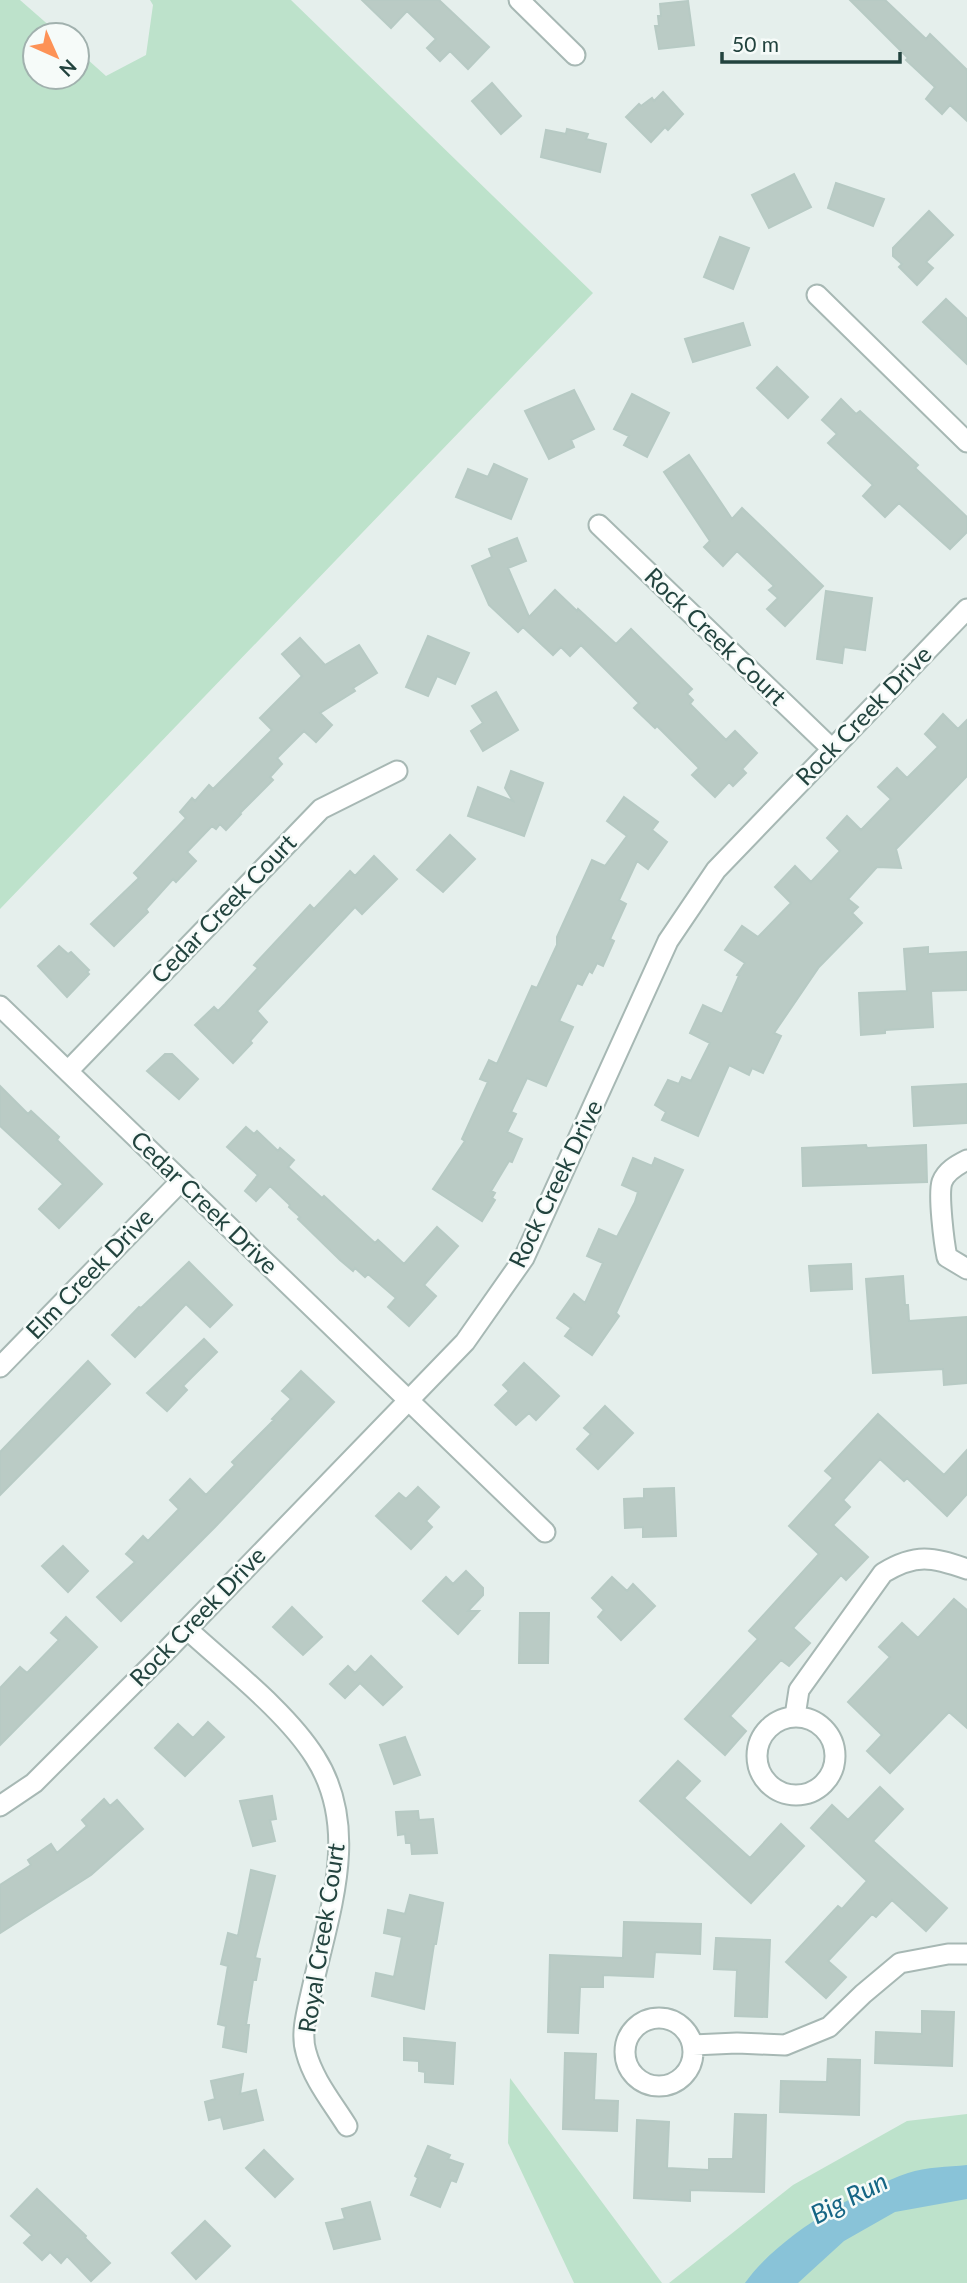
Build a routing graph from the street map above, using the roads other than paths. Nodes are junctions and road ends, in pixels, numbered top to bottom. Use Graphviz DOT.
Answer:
graph roads {
  1 [pos="519,0"];
  2 [pos="575,55"];
  3 [pos="817,295"];
  4 [pos="967,442"];
  5 [pos="599,525"];
  6 [pos="967,609"];
  7 [pos="832,749"];
  8 [pos="397,771"];
  9 [pos="0,1006"];
  10 [pos="68,1071"];
  11 [pos="967,1160"];
  12 [pos="181,1181"];
  13 [pos="967,1269"];
  14 [pos="0,1367"];
  15 [pos="407,1401"];
  16 [pos="545,1532"];
  17 [pos="967,1569"];
  18 [pos="187,1629"];
  19 [pos="795,1716"];
  20 [pos="0,1806"];
  21 [pos="967,1954"];
  22 [pos="693,2045"];
  23 [pos="347,2126"];
  1 -- 2 [label="street"];
  3 -- 4 [label="street"];
  5 -- 7 [label="street, Rock Creek Court"];
  6 -- 7 [label="street, Rock Creek Drive"];
  7 -- 15 [label="street, Rock Creek Drive"];
  8 -- 10 [label="street, Cedar Creek Court"];
  9 -- 10 [label="street, Cedar Creek Drive"];
  10 -- 12 [label="street, Cedar Creek Drive"];
  11 -- 13 [label="street"];
  12 -- 14 [label="street, Elm Creek Drive"];
  12 -- 15 [label="street, Cedar Creek Drive"];
  15 -- 16 [label="street, Cedar Creek Drive"];
  15 -- 18 [label="street, Rock Creek Drive"];
  17 -- 19 [label="street"];
  18 -- 20 [label="street, Rock Creek Drive"];
  18 -- 23 [label="street, Royal Creek Court"];
  19 -- 19 [label="street"];
  21 -- 22 [label="street"];
}
